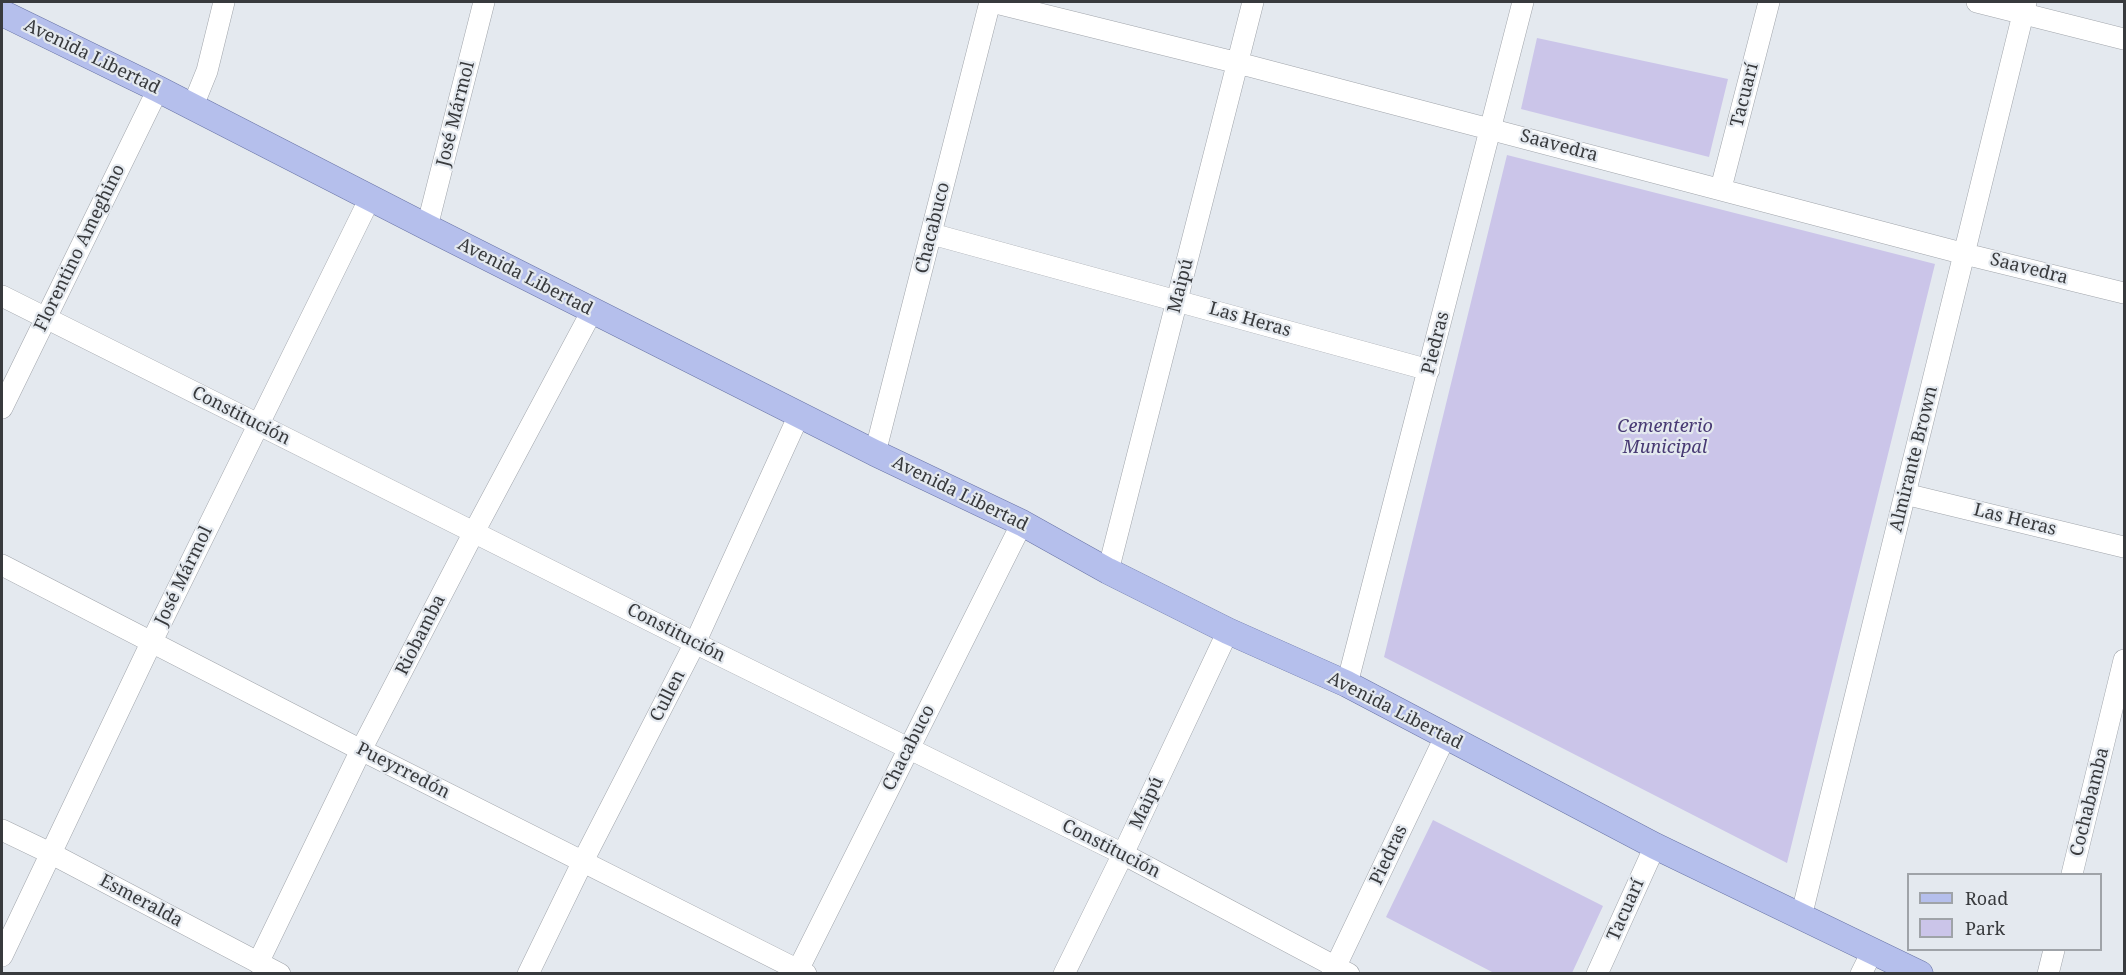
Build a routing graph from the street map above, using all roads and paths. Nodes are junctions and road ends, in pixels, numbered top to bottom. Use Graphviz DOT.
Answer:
graph roads {
  1 [pos="224,2"];
  2 [pos="484,2"];
  3 [pos="991,2"];
  4 [pos="1253,2"];
  5 [pos="1523,2"];
  6 [pos="1768,2"];
  7 [pos="1977,2"];
  8 [pos="2024,8"];
  9 [pos="2,12"];
  10 [pos="2124,39"];
  11 [pos="1238,63"];
  12 [pos="158,89"];
  13 [pos="192,108"];
  14 [pos="1491,129"];
  15 [pos="1721,189"];
  16 [pos="370,198"];
  17 [pos="427,228"];
  18 [pos="932,234"];
  19 [pos="1965,254"];
  20 [pos="2124,293"];
  21 [pos="2,296"];
  22 [pos="1178,300"];
  23 [pos="592,311"];
  24 [pos="45,318"];
  25 [pos="1429,370"];
  26 [pos="2,408"];
  27 [pos="799,415"];
  28 [pos="258,424"];
  29 [pos="875,453"];
  30 [pos="1905,494"];
  31 [pos="1022,523"];
  32 [pos="474,532"];
  33 [pos="2124,547"];
  34 [pos="2,565"];
  35 [pos="1108,571"];
  36 [pos="1228,631"];
  37 [pos="152,641"];
  38 [pos="695,643"];
  39 [pos="2124,660"];
  40 [pos="1347,684"];
  41 [pos="1445,737"];
  42 [pos="909,748"];
  43 [pos="361,750"];
  44 [pos="2,830"];
  45 [pos="1655,846"];
  46 [pos="52,854"];
  47 [pos="1123,854"];
  48 [pos="583,861"];
  49 [pos="2072,873"];
  50 [pos="1801,917"];
  51 [pos="1873,950"];
  52 [pos="2054,951"];
  53 [pos="2,956"];
  54 [pos="258,963"];
  55 [pos="1339,971"];
  56 [pos="800,972"];
  57 [pos="280,974"];
  58 [pos="528,974"];
  59 [pos="1064,974"];
  60 [pos="1598,974"];
  61 [pos="1862,974"];
  62 [pos="1920,974"];
  63 [pos="2048,974"];
  1 -- 13 [label="street"];
  2 -- 17 [label="street, José Mármol"];
  3 -- 11 [label="street, Saavedra"];
  3 -- 18 [label="street, Chacabuco"];
  4 -- 11 [label="street, Maipú"];
  5 -- 14 [label="street, Piedras"];
  6 -- 15 [label="street, Tacuarí"];
  7 -- 8 [label="street"];
  8 -- 10 [label="street"];
  8 -- 19 [label="street, Almirante Brown"];
  9 -- 12 [label="main road, Avenida Libertad"];
  11 -- 14 [label="street, Saavedra"];
  11 -- 22 [label="street, Maipú"];
  12 -- 13 [label="main road, Avenida Libertad"];
  12 -- 24 [label="street, Florentino Ameghino"];
  13 -- 16 [label="main road, Avenida Libertad"];
  14 -- 15 [label="street, Saavedra"];
  14 -- 25 [label="street, Piedras"];
  15 -- 19 [label="street, Saavedra"];
  16 -- 17 [label="main road, Avenida Libertad"];
  16 -- 28 [label="street, José Mármol"];
  17 -- 23 [label="main road, Avenida Libertad"];
  18 -- 22 [label="street, Las Heras"];
  18 -- 29 [label="street, Chacabuco"];
  19 -- 20 [label="street, Saavedra"];
  19 -- 30 [label="street, Almirante Brown"];
  21 -- 24 [label="street, Constitución"];
  22 -- 25 [label="street, Las Heras"];
  22 -- 35 [label="street, Maipú"];
  23 -- 27 [label="main road, Avenida Libertad"];
  23 -- 32 [label="street, Riobamba"];
  24 -- 26 [label="street, Florentino Ameghino"];
  24 -- 28 [label="street, Constitución"];
  25 -- 40 [label="street, Piedras"];
  27 -- 29 [label="main road, Avenida Libertad"];
  27 -- 38 [label="street, Cullen"];
  28 -- 32 [label="street, Constitución"];
  28 -- 37 [label="street, José Mármol"];
  29 -- 31 [label="main road, Avenida Libertad"];
  30 -- 33 [label="street, Las Heras"];
  30 -- 50 [label="street, Almirante Brown"];
  31 -- 35 [label="main road, Avenida Libertad"];
  31 -- 42 [label="street, Chacabuco"];
  32 -- 38 [label="street, Constitución"];
  32 -- 43 [label="street, Riobamba"];
  34 -- 37 [label="street, Pueyrredón"];
  35 -- 36 [label="main road, Avenida Libertad"];
  36 -- 40 [label="main road, Avenida Libertad"];
  36 -- 47 [label="street, Maipú"];
  37 -- 43 [label="street, Pueyrredón"];
  37 -- 46 [label="street, José Mármol"];
  38 -- 42 [label="street, Constitución"];
  38 -- 48 [label="street, Cullen"];
  39 -- 49 [label="street, Cochabamba"];
  40 -- 41 [label="main road, Avenida Libertad"];
  41 -- 45 [label="main road, Avenida Libertad"];
  41 -- 55 [label="street, Piedras"];
  42 -- 47 [label="street, Constitución"];
  42 -- 56 [label="street, Chacabuco"];
  43 -- 48 [label="street, Pueyrredón"];
  43 -- 54 [label="street, Riobamba"];
  44 -- 46 [label="street, Esmeralda"];
  45 -- 50 [label="main road, Avenida Libertad"];
  45 -- 60 [label="street, Tacuarí"];
  46 -- 53 [label="street, José Mármol"];
  46 -- 54 [label="street, Esmeralda"];
  47 -- 55 [label="street, Constitución"];
  47 -- 59 [label="street, Maipú"];
  48 -- 56 [label="street, Pueyrredón"];
  48 -- 58 [label="street, Cullen"];
  50 -- 51 [label="main road, Avenida Libertad"];
  51 -- 61 [label="street"];
  51 -- 62 [label="main road, Avenida Libertad"];
  52 -- 63 [label="street"];
  54 -- 57 [label="street, Esmeralda"];
}
